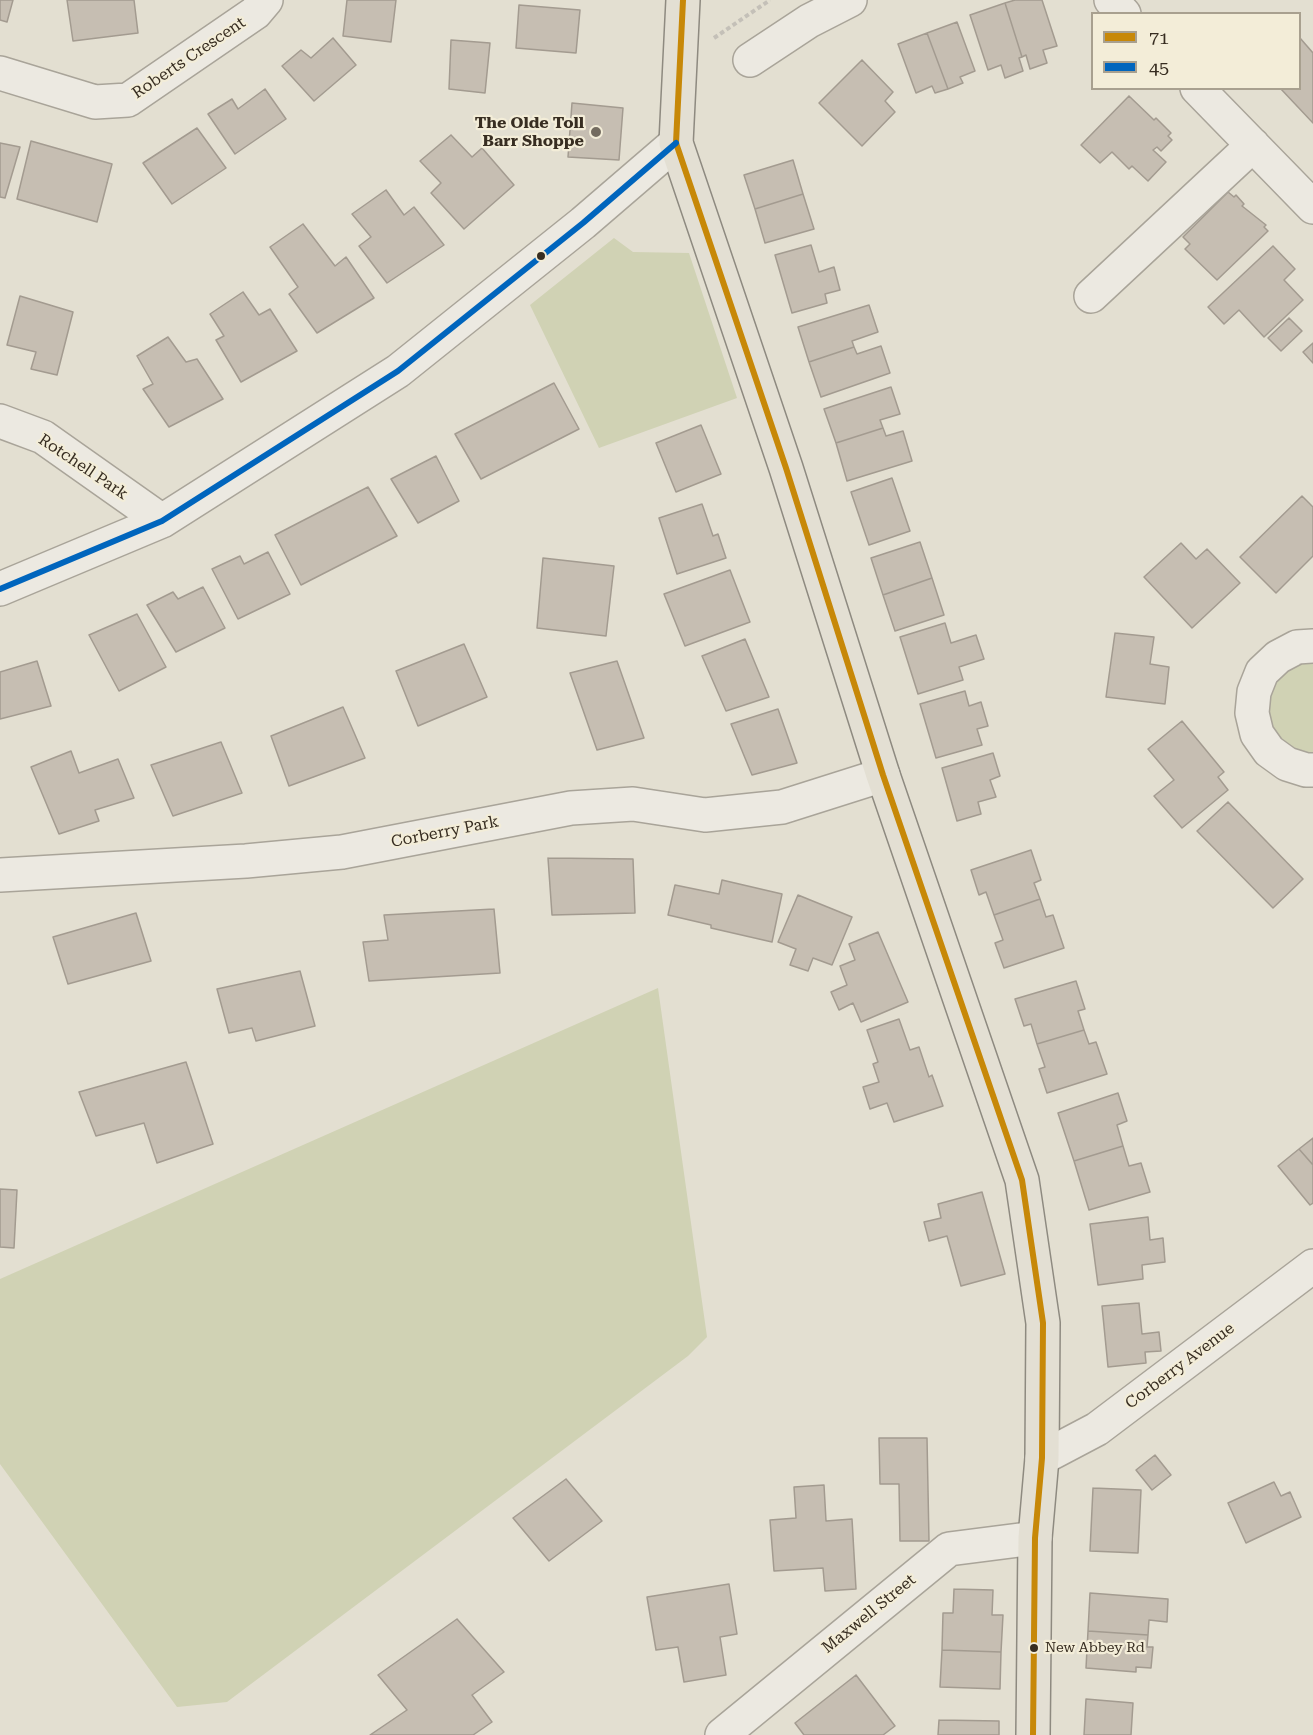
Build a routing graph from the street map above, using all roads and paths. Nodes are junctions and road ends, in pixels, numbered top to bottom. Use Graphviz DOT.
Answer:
graph roads {
  1 [pos="266,0"];
  2 [pos="683,0"];
  3 [pos="771,0"];
  4 [pos="849,0"];
  5 [pos="1111,0"];
  6 [pos="1122,12"];
  7 [pos="750,60"];
  8 [pos="680,63"];
  9 [pos="0,73"];
  10 [pos="1199,90"];
  11 [pos="676,143"];
  12 [pos="1253,145"];
  13 [pos="1313,207"];
  14 [pos="1091,296"];
  15 [pos="0,421"];
  16 [pos="162,521"];
  17 [pos="0,589"];
  18 [pos="1313,646"];
  19 [pos="1313,770"];
  20 [pos="883,776"];
  21 [pos="0,875"];
  22 [pos="1313,1266"];
  23 [pos="1042,1458"];
  24 [pos="1035,1538"];
  25 [pos="722,1735"];
  26 [pos="1033,1735"];
  1 -- 9 [label="street, Roberts Crescent"];
  2 -- 8 [label="main road"];
  3 -- 8 [label="path"];
  4 -- 7 [label="street"];
  5 -- 6 [label="street"];
  8 -- 11 [label="main road"];
  10 -- 12 [label="street"];
  11 -- 16 [label="street"];
  11 -- 20 [label="main road"];
  12 -- 13 [label="street"];
  12 -- 14 [label="street"];
  15 -- 16 [label="street, Rotchell Park"];
  16 -- 17 [label="street"];
  18 -- 19 [label="street"];
  20 -- 21 [label="street, Corberry Park"];
  20 -- 23 [label="main road"];
  22 -- 23 [label="street, Corberry Avenue"];
  23 -- 24 [label="main road"];
  24 -- 25 [label="street, Maxwell Street"];
  24 -- 26 [label="main road"];
}
